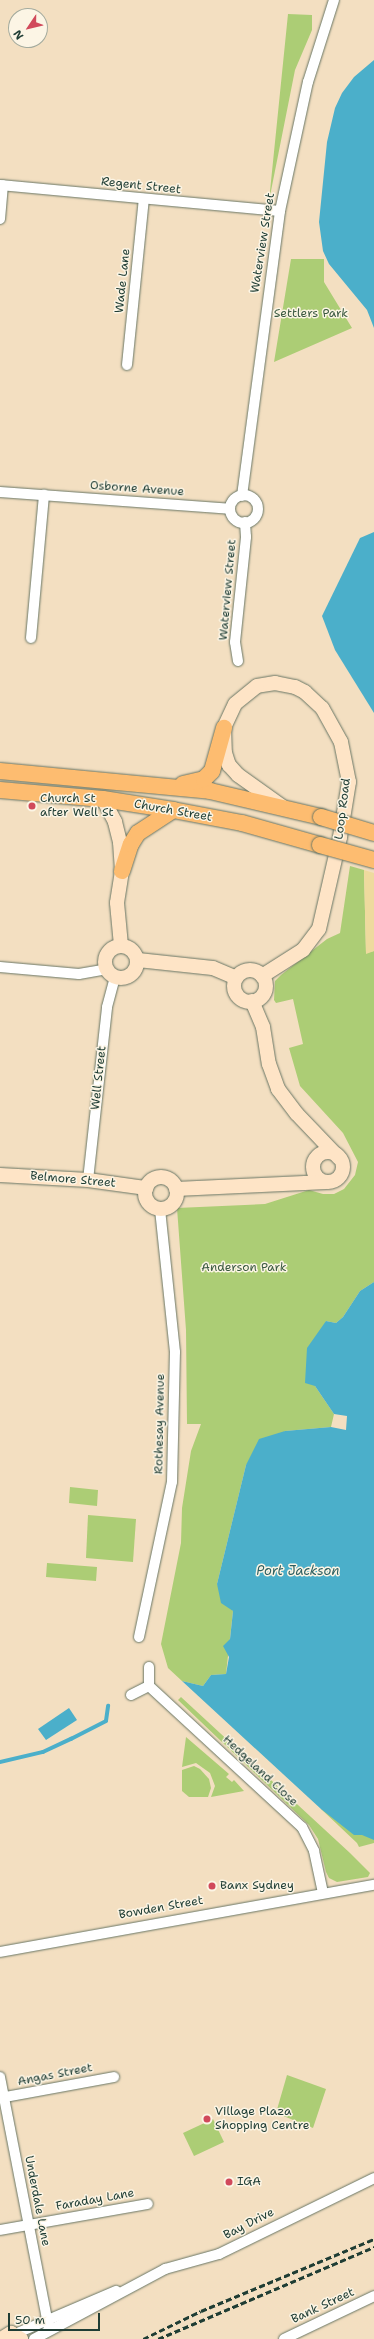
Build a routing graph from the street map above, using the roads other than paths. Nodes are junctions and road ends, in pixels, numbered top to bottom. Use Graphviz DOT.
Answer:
graph roads {
  1 [pos="334,0"];
  2 [pos="2,185"];
  3 [pos="144,199"];
  4 [pos="280,211"];
  5 [pos="0,219"];
  6 [pos="127,365"];
  7 [pos="0,492"];
  8 [pos="44,495"];
  9 [pos="242,496"];
  10 [pos="229,510"];
  11 [pos="245,522"];
  12 [pos="31,638"];
  13 [pos="238,661"];
  14 [pos="224,728"];
  15 [pos="0,771"];
  16 [pos="170,786"];
  17 [pos="0,790"];
  18 [pos="102,799"];
  19 [pos="284,807"];
  20 [pos="173,810"];
  21 [pos="374,833"];
  22 [pos="374,860"];
  23 [pos="122,870"];
  24 [pos="121,945"];
  25 [pos="138,960"];
  26 [pos="0,967"];
  27 [pos="111,973"];
  28 [pos="262,976"];
  29 [pos="236,978"];
  30 [pos="252,1001"];
  31 [pos="309,1127"];
  32 [pos="339,1158"];
  33 [pos="314,1162"];
  34 [pos="0,1175"];
  35 [pos="88,1180"];
  36 [pos="326,1182"];
  37 [pos="286,1184"];
  38 [pos="146,1188"];
  39 [pos="176,1189"];
  40 [pos="160,1210"];
  41 [pos="139,1637"];
  42 [pos="149,1667"];
  43 [pos="149,1686"];
  44 [pos="130,1695"];
  45 [pos="374,1885"];
  46 [pos="323,1893"];
  47 [pos="0,1952"];
  48 [pos="0,2077"];
  49 [pos="114,2077"];
  50 [pos="2,2098"];
  51 [pos="374,2178"];
  52 [pos="148,2204"];
  53 [pos="29,2225"];
  54 [pos="0,2230"];
  55 [pos="374,2296"];
  56 [pos="48,2325"];
  57 [pos="18,2337"];
  58 [pos="1,2339"];
  59 [pos="34,2339"];
  60 [pos="284,2339"];
  1 -- 4 [label="street, Waterview Street"];
  2 -- 3 [label="street, Regent Street"];
  2 -- 5 [label="street"];
  3 -- 4 [label="street, Regent Street"];
  3 -- 6 [label="street, Wade Lane"];
  4 -- 9 [label="street, Waterview Street"];
  7 -- 8 [label="street, Osborne Avenue"];
  8 -- 10 [label="street, Osborne Avenue"];
  8 -- 12 [label="street"];
  9 -- 10 [label="street"];
  9 -- 11 [label="street"];
  10 -- 11 [label="street"];
  11 -- 13 [label="street, Waterview Street"];
  14 -- 16 [label="highway"];
  14 -- 19 [label="main road"];
  14 -- 28 [label="main road, Loop Road"];
  15 -- 16 [label="highway, Church Street"];
  16 -- 19 [label="highway, Church Street"];
  17 -- 18 [label="highway, Church Street"];
  18 -- 20 [label="highway, Church Street"];
  18 -- 23 [label="main road"];
  19 -- 21 [label="highway, Church Street, bridge"];
  20 -- 22 [label="highway, Church Street, bridge"];
  20 -- 23 [label="highway"];
  23 -- 24 [label="main road"];
  24 -- 25 [label="main road"];
  24 -- 27 [label="main road"];
  25 -- 27 [label="main road"];
  25 -- 29 [label="main road"];
  26 -- 27 [label="street"];
  27 -- 35 [label="street, Well Street"];
  28 -- 29 [label="main road"];
  28 -- 30 [label="main road"];
  29 -- 30 [label="main road"];
  30 -- 31 [label="main road"];
  31 -- 32 [label="main road"];
  31 -- 33 [label="main road"];
  32 -- 33 [label="main road"];
  32 -- 36 [label="main road"];
  33 -- 36 [label="main road"];
  33 -- 37 [label="main road"];
  34 -- 35 [label="main road, Belmore Street"];
  35 -- 38 [label="main road, Belmore Street"];
  36 -- 37 [label="main road"];
  37 -- 39 [label="main road"];
  38 -- 39 [label="main road"];
  38 -- 40 [label="main road"];
  39 -- 40 [label="main road"];
  40 -- 41 [label="street, Rothesay Avenue"];
  42 -- 43 [label="street"];
  43 -- 44 [label="street"];
  43 -- 46 [label="street, Hedgeland Close"];
  45 -- 46 [label="street, Bowden Street"];
  46 -- 47 [label="street, Bowden Street"];
  48 -- 50 [label="street, Underdale Lane"];
  49 -- 50 [label="street, Angas Street"];
  50 -- 53 [label="street, Underdale Lane"];
  51 -- 56 [label="street, Bay Drive"];
  52 -- 53 [label="street, Faraday Lane"];
  53 -- 54 [label="street, Faraday Lane"];
  53 -- 56 [label="street, Underdale Lane"];
  55 -- 60 [label="street, Bank Street"];
  56 -- 57 [label="street, Bay Drive"];
  56 -- 59 [label="street, Bay Drive"];
  57 -- 58 [label="main road"];
}
